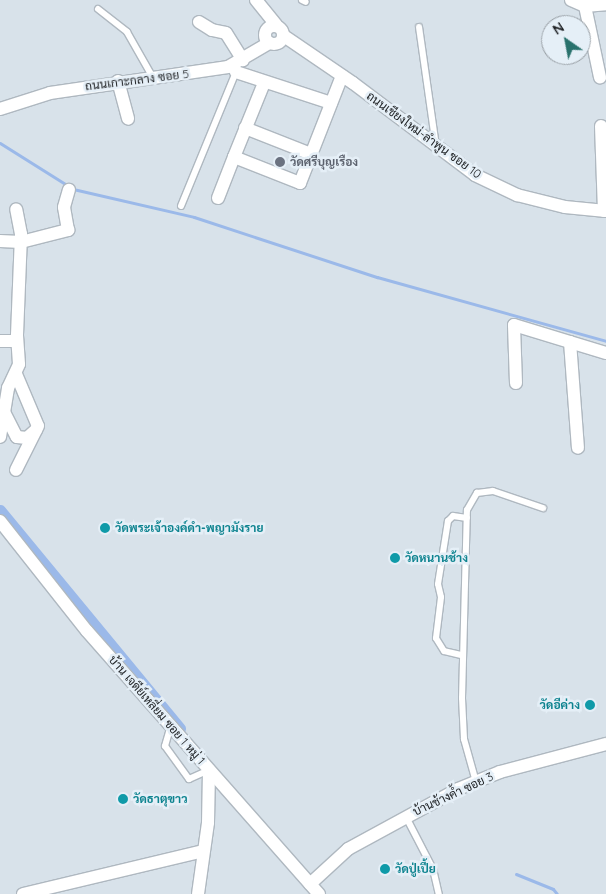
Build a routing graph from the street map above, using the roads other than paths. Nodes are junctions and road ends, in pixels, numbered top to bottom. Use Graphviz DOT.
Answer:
graph roads {
  1 [pos="571,0"];
  2 [pos="263,3"];
  3 [pos="606,4"];
  4 [pos="585,6"];
  5 [pos="98,10"];
  6 [pos="200,22"];
  7 [pos="276,25"];
  8 [pos="419,27"];
  9 [pos="284,36"];
  10 [pos="270,43"];
  11 [pos="239,65"];
  12 [pos="152,76"];
  13 [pos="342,76"];
  14 [pos="600,77"];
  15 [pos="118,81"];
  16 [pos="264,83"];
  17 [pos="331,103"];
  18 [pos="0,109"];
  19 [pos="128,120"];
  20 [pos="601,126"];
  21 [pos="246,128"];
  22 [pos="437,147"];
  23 [pos="311,154"];
  24 [pos="234,157"];
  25 [pos="69,190"];
  26 [pos="218,198"];
  27 [pos="181,206"];
  28 [pos="16,209"];
  29 [pos="605,211"];
  30 [pos="0,241"];
  31 [pos="21,242"];
  32 [pos="0,340"];
  33 [pos="17,341"];
  34 [pos="570,342"];
  35 [pos="606,353"];
  36 [pos="16,374"];
  37 [pos="516,383"];
  38 [pos="4,411"];
  39 [pos="36,430"];
  40 [pos="0,437"];
  41 [pos="578,448"];
  42 [pos="16,470"];
  43 [pos="543,508"];
  44 [pos="467,518"];
  45 [pos="0,521"];
  46 [pos="461,655"];
  47 [pos="171,724"];
  48 [pos="606,744"];
  49 [pos="209,770"];
  50 [pos="476,782"];
  51 [pos="406,817"];
  52 [pos="203,851"];
  53 [pos="313,881"];
  54 [pos="23,894"];
  55 [pos="198,894"];
  56 [pos="319,894"];
  57 [pos="439,894"];
  1 -- 4 [label="street"];
  2 -- 7 [label="street"];
  3 -- 4 [label="street"];
  4 -- 14 [label="street"];
  5 -- 12 [label="lane"];
  6 -- 11 [label="street"];
  7 -- 9 [label="street"];
  7 -- 10 [label="street"];
  8 -- 22 [label="lane"];
  9 -- 10 [label="street"];
  9 -- 13 [label="street, ถนนเชียงใหม่-ลำพูน ซอย 10"];
  10 -- 11 [label="street, ถนนเกาะกลาง ซอย 5"];
  11 -- 12 [label="street, ถนนเกาะกลาง ซอย 5"];
  11 -- 16 [label="street"];
  11 -- 27 [label="lane"];
  12 -- 15 [label="street, ถนนเกาะกลาง ซอย 5"];
  13 -- 17 [label="street"];
  13 -- 22 [label="street, ถนนเชียงใหม่-ลำพูน ซอย 10"];
  15 -- 18 [label="street, ถนนเกาะกลาง ซอย 5"];
  15 -- 19 [label="street"];
  16 -- 17 [label="street"];
  16 -- 21 [label="street"];
  17 -- 23 [label="street"];
  20 -- 29 [label="street"];
  21 -- 23 [label="street"];
  21 -- 24 [label="street"];
  22 -- 29 [label="street, ถนนเชียงใหม่-ลำพูน ซอย 10"];
  23 -- 24 [label="street"];
  24 -- 26 [label="street"];
  25 -- 31 [label="street"];
  28 -- 31 [label="street"];
  30 -- 31 [label="street"];
  31 -- 33 [label="street"];
  32 -- 33 [label="street"];
  33 -- 36 [label="street"];
  34 -- 35 [label="street"];
  34 -- 37 [label="street"];
  34 -- 41 [label="street"];
  36 -- 38 [label="street"];
  36 -- 39 [label="street"];
  38 -- 39 [label="street"];
  38 -- 40 [label="street"];
  39 -- 42 [label="street"];
  43 -- 44 [label="lane"];
  44 -- 46 [label="lane"];
  44 -- 46 [label="lane"];
  45 -- 47 [label="street, บ้าน เจดีย์เหลี่ยม ซอย 1 หมู่ 1"];
  46 -- 50 [label="lane"];
  47 -- 49 [label="street, บ้าน เจดีย์เหลี่ยม ซอย 1 หมู่ 1"];
  47 -- 49 [label="lane"];
  48 -- 50 [label="street, บ้านช้างค้ำ ซอย 3"];
  49 -- 52 [label="street"];
  49 -- 53 [label="street, บ้าน เจดีย์เหลี่ยม ซอย 1 หมู่ 1"];
  50 -- 51 [label="street, บ้านช้างค้ำ ซอย 3"];
  51 -- 53 [label="street, บ้านช้างค้ำ ซอย 3"];
  51 -- 57 [label="lane"];
  52 -- 54 [label="street"];
  52 -- 55 [label="street"];
  53 -- 56 [label="street, บ้าน เจดีย์เหลี่ยม ซอย 1 หมู่ 1"];
}
